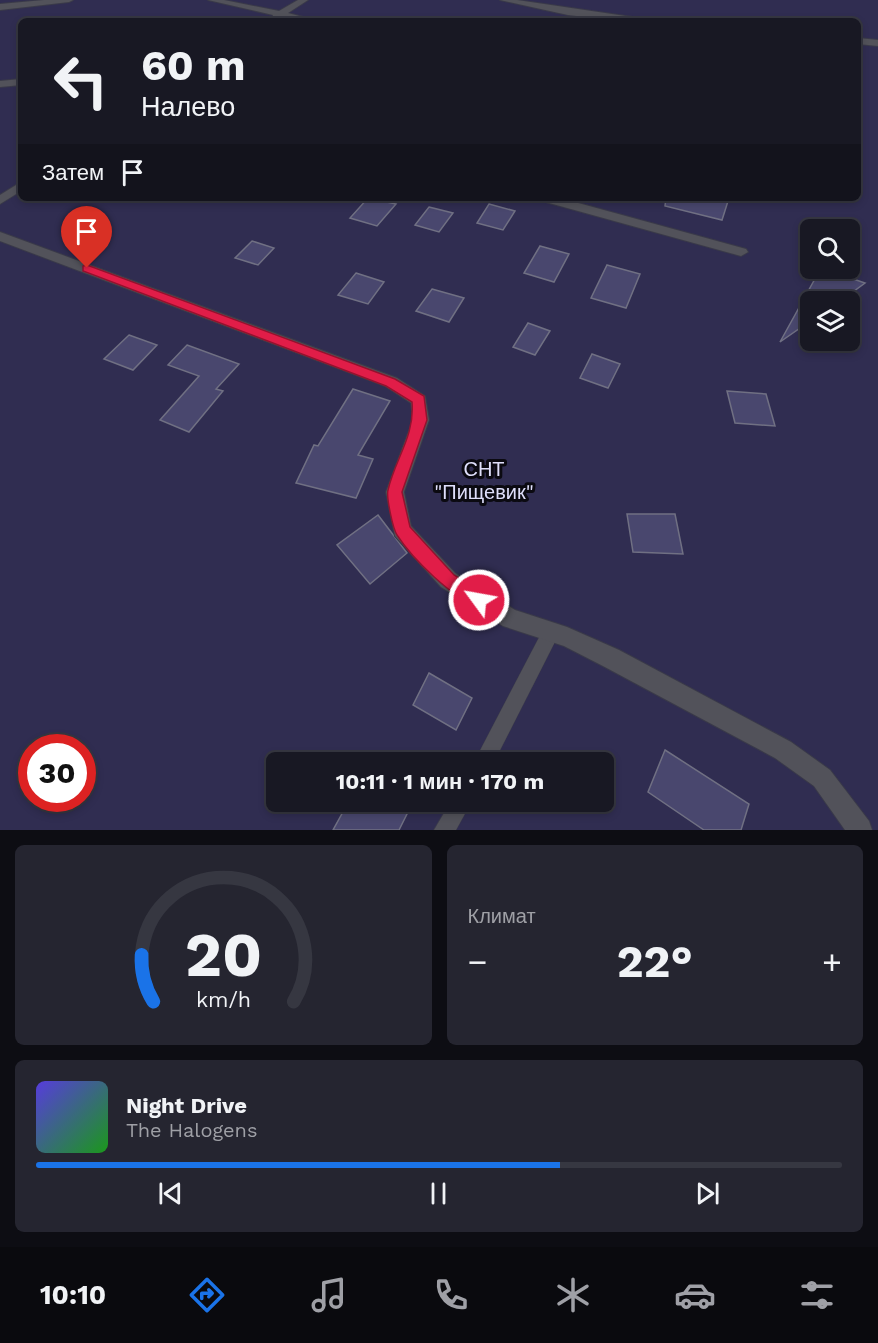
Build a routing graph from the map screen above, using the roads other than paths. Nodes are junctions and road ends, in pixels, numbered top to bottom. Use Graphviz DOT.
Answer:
graph roads {
  1 [pos="69,0"];
  2 [pos="212,0"];
  3 [pos="304,0"];
  4 [pos="504,0"];
  5 [pos="0,7"];
  6 [pos="281,14"];
  7 [pos="275,18"];
  8 [pos="300,18"];
  9 [pos="615,18"];
  10 [pos="861,41"];
  11 [pos="878,43"];
  12 [pos="18,82"];
  13 [pos="0,84"];
  14 [pos="18,188"];
  15 [pos="0,200"];
  16 [pos="557,201"];
  17 [pos="0,236"];
  18 [pos="741,252"];
  19 [pos="551,632"];
  20 [pos="489,752"];
  21 [pos="455,812"];
  22 [pos="444,830"];
  23 [pos="860,830"];
  1 -- 5 [label="street"];
  2 -- 6 [label="street"];
  3 -- 6 [label="street"];
  4 -- 9 [label="street"];
  6 -- 7 [label="street"];
  6 -- 8 [label="street"];
  10 -- 11 [label="street"];
  12 -- 13 [label="street"];
  14 -- 15 [label="street"];
  16 -- 18 [label="street"];
  17 -- 19 [label="street"];
  19 -- 20 [label="lane"];
  19 -- 23 [label="street"];
  21 -- 22 [label="lane"];
}
